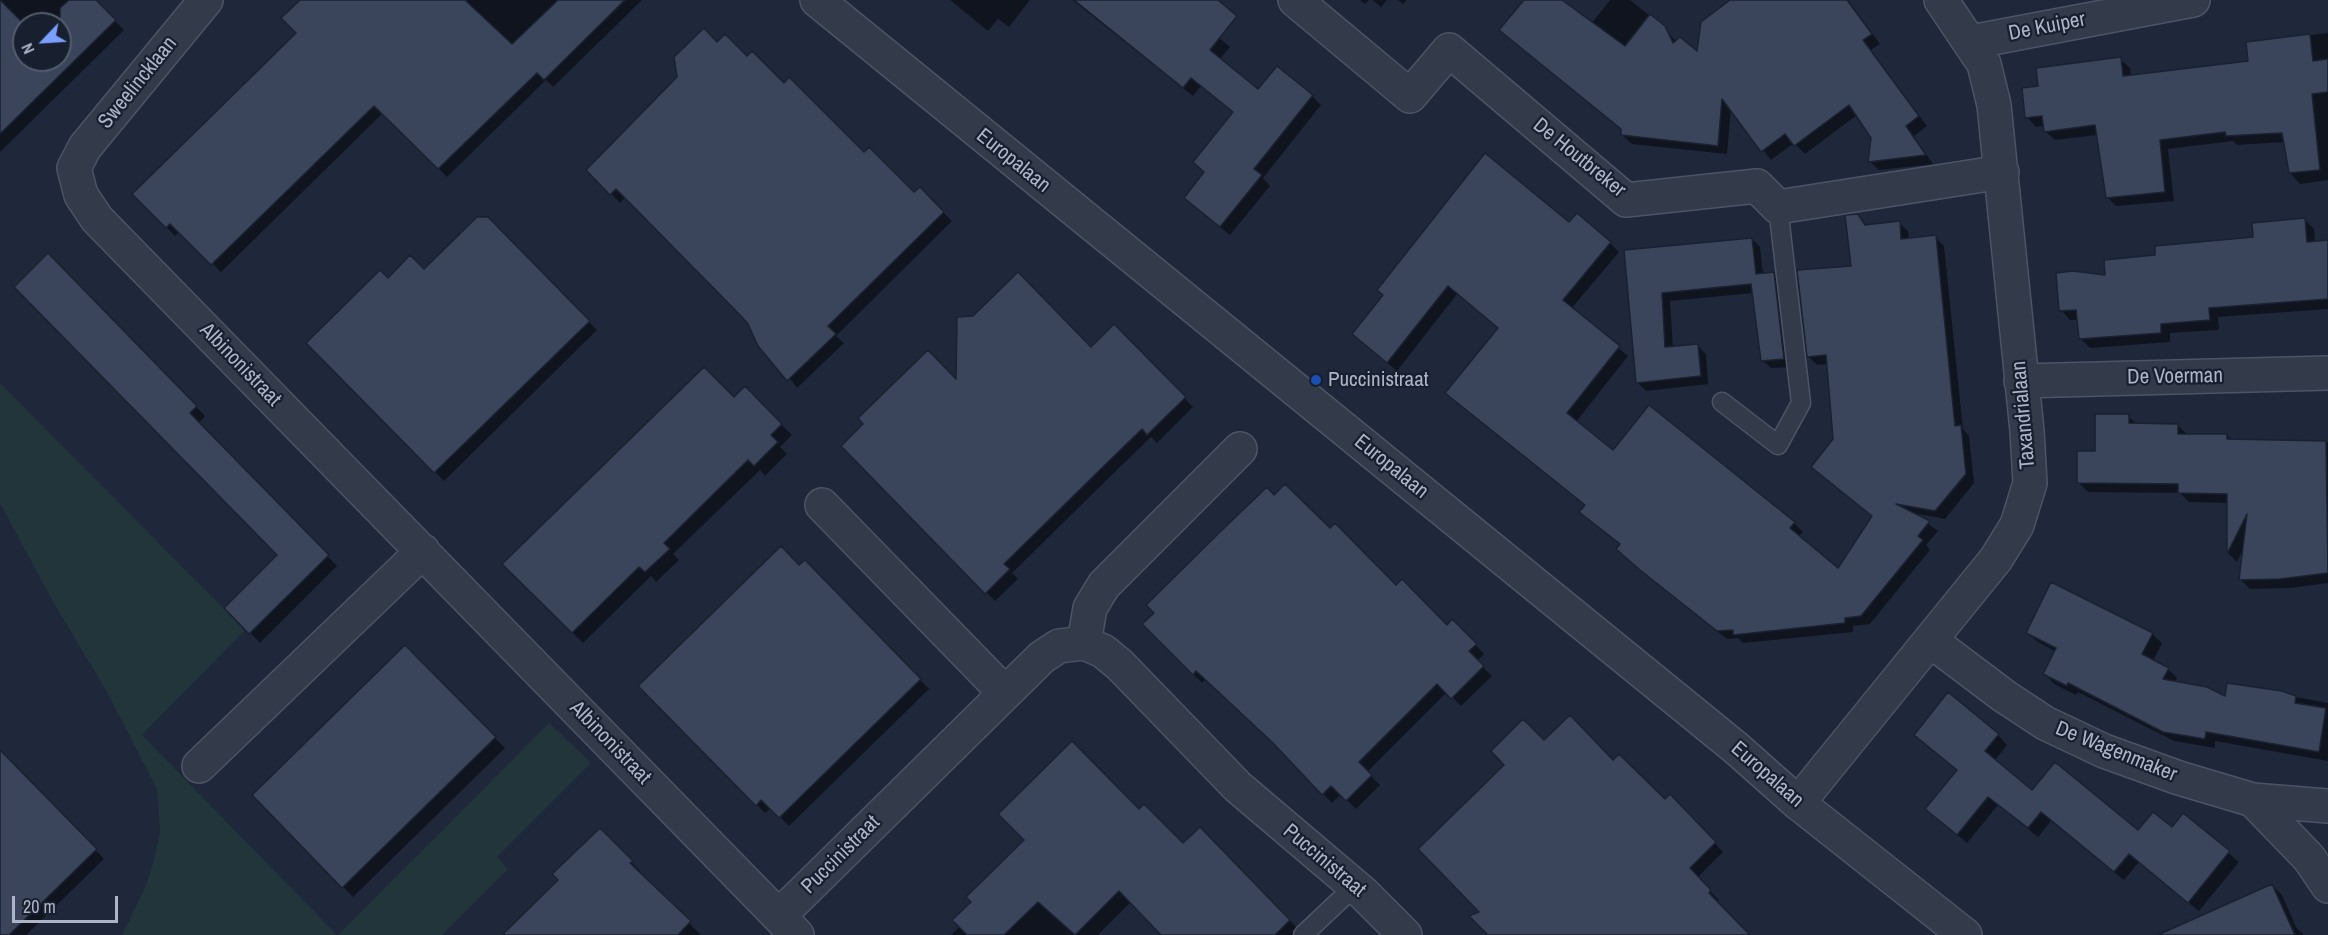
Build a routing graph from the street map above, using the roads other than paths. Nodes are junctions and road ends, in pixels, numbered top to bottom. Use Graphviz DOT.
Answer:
graph roads {
  1 [pos="206,0"];
  2 [pos="817,0"];
  3 [pos="1295,0"];
  4 [pos="1941,0"];
  5 [pos="2193,0"];
  6 [pos="1971,42"];
  7 [pos="74,168"];
  8 [pos="2002,172"];
  9 [pos="1778,207"];
  10 [pos="2328,373"];
  11 [pos="2021,381"];
  12 [pos="1722,402"];
  13 [pos="1240,449"];
  14 [pos="822,505"];
  15 [pos="423,551"];
  16 [pos="1931,641"];
  17 [pos="1084,643"];
  18 [pos="1005,693"];
  19 [pos="199,766"];
  20 [pos="2253,800"];
  21 [pos="1798,803"];
  22 [pos="2328,806"];
  23 [pos="1355,886"];
  24 [pos="2328,886"];
  25 [pos="788,925"];
  26 [pos="1303,935"];
  27 [pos="1405,935"];
  28 [pos="1965,935"];
  1 -- 7 [label="street, Sweelincklaan"];
  2 -- 21 [label="street, Europalaan"];
  3 -- 9 [label="street, De Houtbreker"];
  4 -- 6 [label="street, Taxandrialaan"];
  5 -- 6 [label="street, De Kuiper"];
  6 -- 8 [label="street, Taxandrialaan"];
  7 -- 15 [label="street, Albinonistraat"];
  8 -- 9 [label="street"];
  8 -- 11 [label="street, Taxandrialaan"];
  9 -- 12 [label="lane"];
  10 -- 11 [label="street, De Voerman"];
  11 -- 16 [label="street, Taxandrialaan"];
  13 -- 17 [label="street"];
  14 -- 18 [label="street"];
  15 -- 19 [label="street"];
  15 -- 25 [label="street, Albinonistraat"];
  16 -- 20 [label="street, De Wagenmaker"];
  16 -- 21 [label="street, Taxandrialaan"];
  17 -- 18 [label="street, Puccinistraat"];
  17 -- 23 [label="street, Puccinistraat"];
  18 -- 25 [label="street, Puccinistraat"];
  20 -- 22 [label="street, De Wagenmaker"];
  20 -- 24 [label="street, De Wagenmaker"];
  21 -- 28 [label="street, Europalaan"];
  23 -- 26 [label="lane"];
  23 -- 27 [label="street, Puccinistraat"];
}
